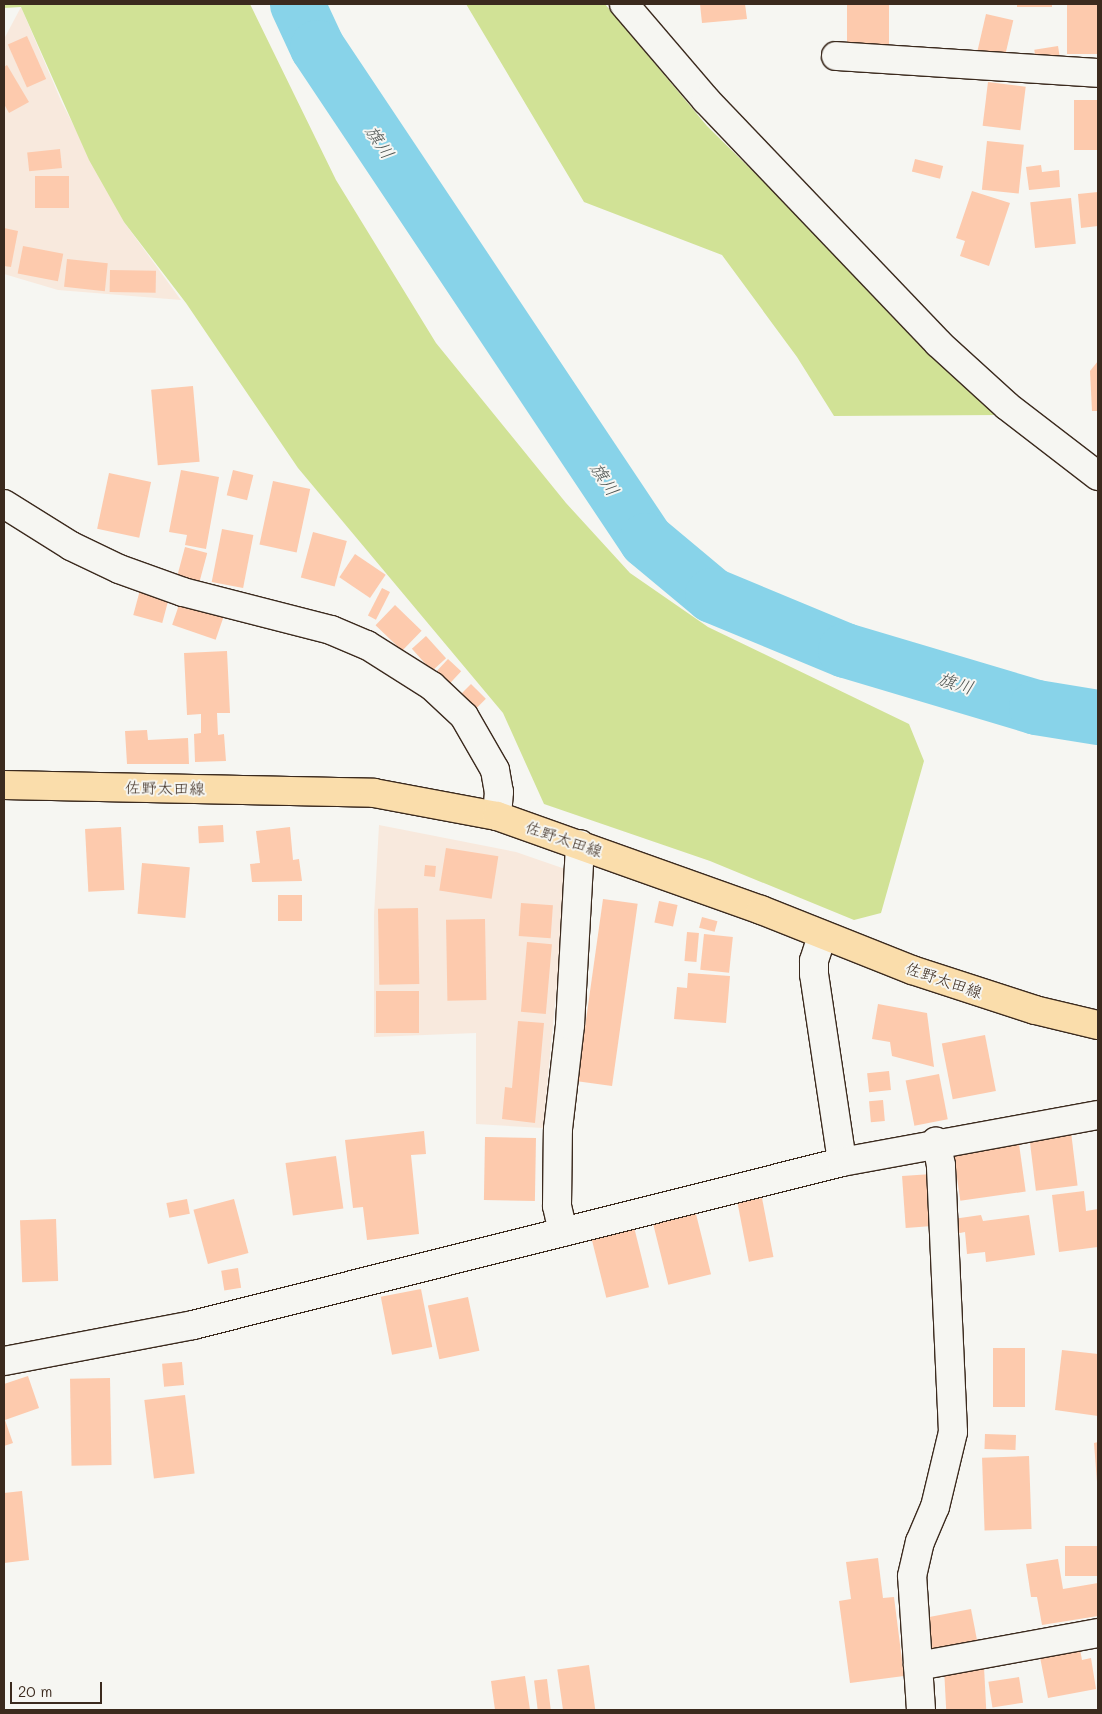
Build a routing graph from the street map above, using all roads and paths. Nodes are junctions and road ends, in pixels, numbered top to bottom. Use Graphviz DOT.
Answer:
graph roads {
  1 [pos="624,4"];
  2 [pos="836,56"];
  3 [pos="1098,73"];
  4 [pos="1098,476"];
  5 [pos="4,504"];
  6 [pos="4,786"];
  7 [pos="497,816"];
  8 [pos="580,844"];
  9 [pos="822,936"];
  10 [pos="1098,1025"];
  11 [pos="1098,1114"];
  12 [pos="936,1142"];
  13 [pos="842,1162"];
  14 [pos="563,1232"];
  15 [pos="4,1361"];
  16 [pos="1098,1633"];
  17 [pos="918,1666"];
  18 [pos="921,1710"];
  1 -- 4 [label="street"];
  2 -- 3 [label="street"];
  5 -- 7 [label="street"];
  6 -- 7 [label="main road, 佐野太田線"];
  7 -- 8 [label="main road, 佐野太田線"];
  8 -- 9 [label="main road, 佐野太田線"];
  8 -- 14 [label="street"];
  9 -- 10 [label="main road, 佐野太田線"];
  9 -- 13 [label="street"];
  11 -- 12 [label="street"];
  12 -- 13 [label="street"];
  12 -- 17 [label="street"];
  13 -- 14 [label="street"];
  14 -- 15 [label="street"];
  16 -- 17 [label="street"];
  17 -- 18 [label="street"];
}
